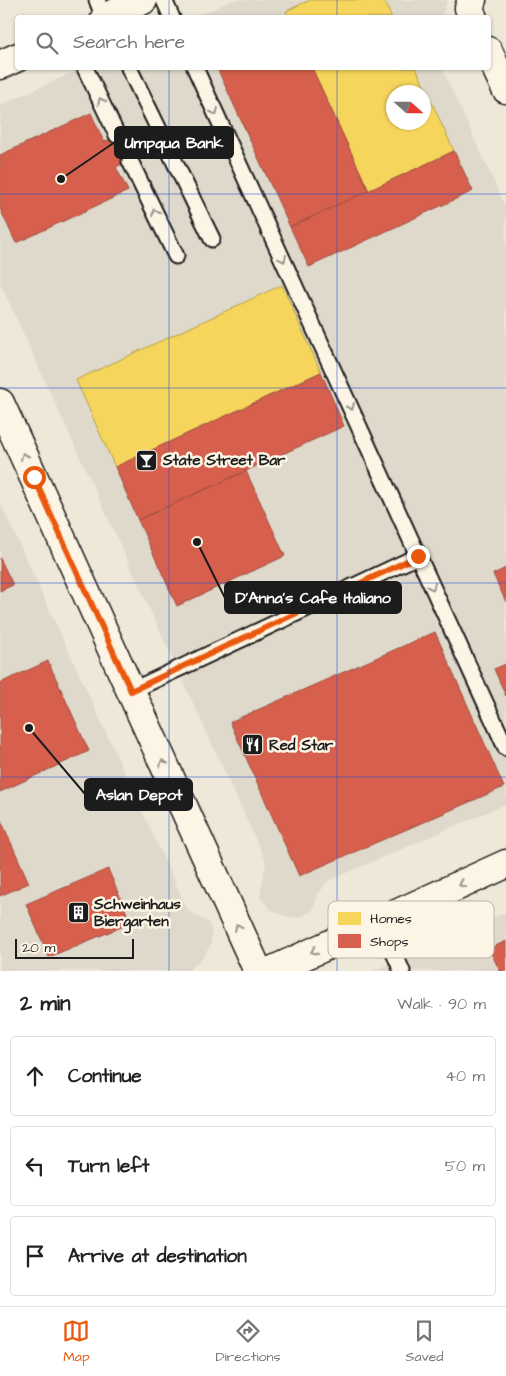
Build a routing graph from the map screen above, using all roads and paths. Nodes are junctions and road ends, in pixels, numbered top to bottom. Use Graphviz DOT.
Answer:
graph roads {
  1 [pos="97,0"];
  2 [pos="143,0"];
  3 [pos="164,0"];
  4 [pos="472,0"];
  5 [pos="104,15"];
  6 [pos="111,15"];
  7 [pos="171,15"];
  8 [pos="472,15"];
  9 [pos="491,57"];
  10 [pos="15,58"];
  11 [pos="0,65"];
  12 [pos="86,70"];
  13 [pos="130,70"];
  14 [pos="196,70"];
  15 [pos="506,89"];
  16 [pos="117,135"];
  17 [pos="130,161"];
  18 [pos="212,239"];
  19 [pos="176,256"];
  20 [pos="0,403"];
  21 [pos="418,556"];
  22 [pos="131,691"];
  23 [pos="506,748"];
  24 [pos="506,864"];
  25 [pos="424,901"];
  26 [pos="328,945"];
  27 [pos="396,958"];
  28 [pos="258,971"];
  29 [pos="271,971"];
  30 [pos="402,971"];
  1 -- 5 [label="lane"];
  2 -- 6 [label="main road"];
  3 -- 7 [label="lane"];
  4 -- 8 [label="main road"];
  9 -- 15 [label="main road"];
  10 -- 11 [label="main road"];
  16 -- 12 [label="lane, one-way"];
  13 -- 18 [label="lane"];
  14 -- 21 [label="lane, one-way"];
  19 -- 17 [label="lane, one-way"];
  22 -- 20 [label="main road, one-way"];
  21 -- 22 [label="lane"];
  21 -- 23 [label="lane, one-way"];
  28 -- 22 [label="main road, one-way"];
  24 -- 25 [label="main road, one-way"];
  26 -- 29 [label="main road, one-way"];
  27 -- 30 [label="lane"];
}
